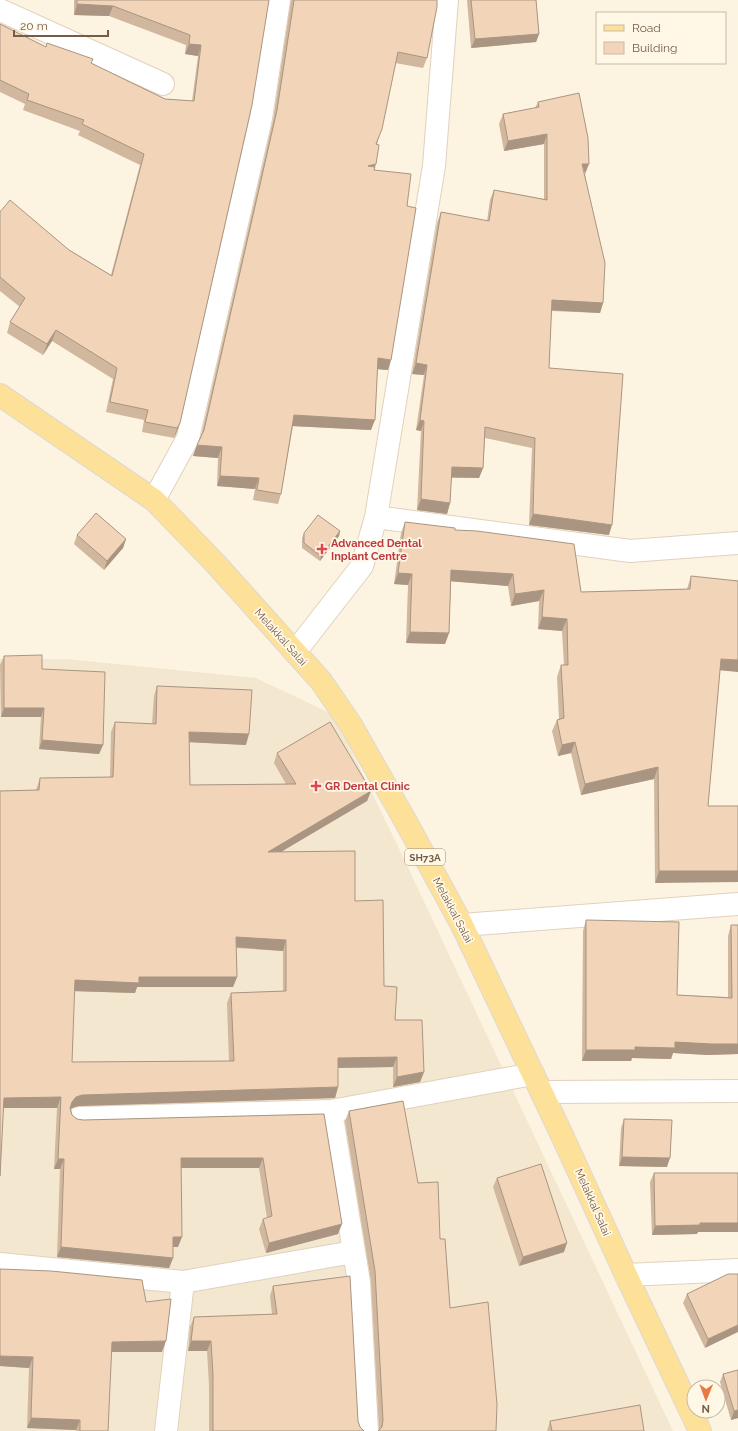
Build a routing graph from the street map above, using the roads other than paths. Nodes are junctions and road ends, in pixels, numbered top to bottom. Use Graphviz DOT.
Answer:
graph roads {
  1 [pos="279,0"];
  2 [pos="447,0"];
  3 [pos="0,10"];
  4 [pos="163,84"];
  5 [pos="0,395"];
  6 [pos="154,500"];
  7 [pos="376,517"];
  8 [pos="738,544"];
  9 [pos="295,652"];
  10 [pos="738,904"];
  11 [pos="462,925"];
  12 [pos="538,1083"];
  13 [pos="738,1091"];
  14 [pos="331,1111"];
  15 [pos="78,1118"];
  16 [pos="353,1252"];
  17 [pos="0,1264"];
  18 [pos="738,1270"];
  19 [pos="626,1275"];
  20 [pos="183,1282"];
  21 [pos="166,1431"];
  22 [pos="367,1431"];
  23 [pos="700,1431"];
  1 -- 6 [label="street"];
  2 -- 7 [label="street"];
  3 -- 4 [label="street"];
  5 -- 6 [label="main road, Melakkal Salai / SH73A"];
  6 -- 9 [label="main road, Melakkal Salai / SH73A"];
  7 -- 8 [label="street"];
  7 -- 9 [label="street"];
  9 -- 11 [label="main road, Melakkal Salai / SH73A"];
  10 -- 11 [label="street"];
  11 -- 12 [label="main road, Melakkal Salai / SH73A"];
  12 -- 13 [label="street"];
  12 -- 14 [label="street"];
  12 -- 19 [label="main road, Melakkal Salai / SH73A"];
  14 -- 15 [label="street"];
  14 -- 16 [label="street"];
  16 -- 20 [label="street"];
  16 -- 22 [label="street"];
  17 -- 20 [label="street"];
  18 -- 19 [label="street"];
  19 -- 23 [label="main road, Melakkal Salai / SH73A"];
  20 -- 21 [label="street"];
}
